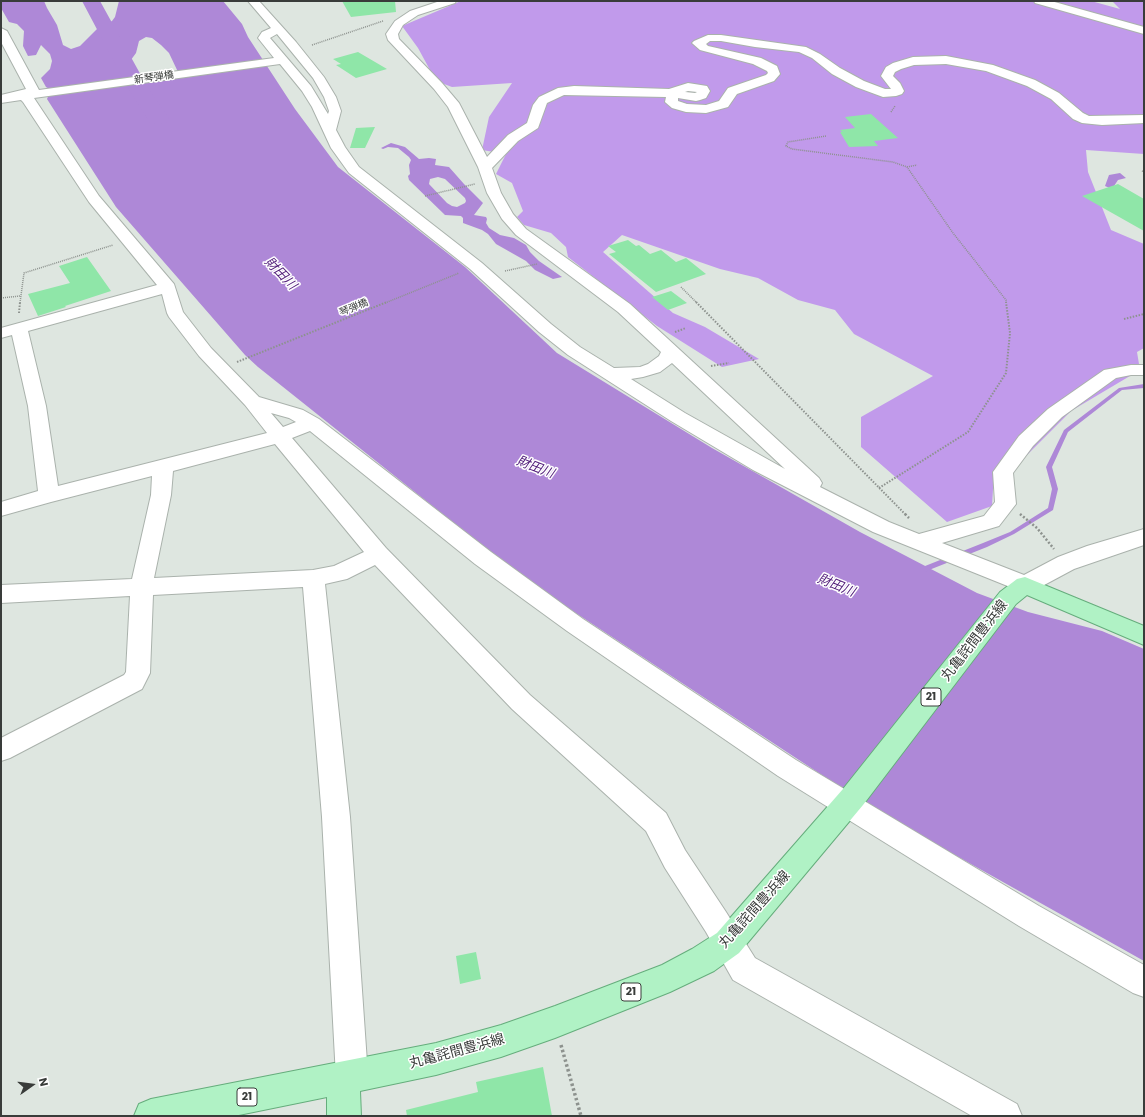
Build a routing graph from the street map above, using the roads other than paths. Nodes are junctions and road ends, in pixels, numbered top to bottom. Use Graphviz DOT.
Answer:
graph roads {
  1 [pos="253,1"];
  2 [pos="451,1"];
  3 [pos="1039,1"];
  4 [pos="279,29"];
  5 [pos="1,31"];
  6 [pos="1144,31"];
  7 [pos="276,61"];
  8 [pos="668,93"];
  9 [pos="31,95"];
  10 [pos="681,95"];
  11 [pos="1,97"];
  12 [pos="1144,119"];
  13 [pos="329,132"];
  14 [pos="485,167"];
  15 [pos="168,287"];
  16 [pos="10,331"];
  17 [pos="677,357"];
  18 [pos="1144,370"];
  19 [pos="609,374"];
  20 [pos="632,388"];
  21 [pos="252,401"];
  22 [pos="312,424"];
  23 [pos="279,436"];
  24 [pos="163,466"];
  25 [pos="49,495"];
  26 [pos="833,503"];
  27 [pos="1,509"];
  28 [pos="1144,537"];
  29 [pos="930,543"];
  30 [pos="378,554"];
  31 [pos="313,578"];
  32 [pos="143,586"];
  33 [pos="1016,591"];
  34 [pos="1,594"];
  35 [pos="1144,636"];
  36 [pos="1,750"];
  37 [pos="850,801"];
  38 [pos="728,943"];
  39 [pos="1144,982"];
  40 [pos="347,1078"];
  41 [pos="151,1116"];
  42 [pos="344,1116"];
  43 [pos="1004,1116"];
  1 -- 4 [label="street"];
  2 -- 14 [label="street"];
  3 -- 6 [label="street"];
  4 -- 7 [label="street"];
  4 -- 13 [label="street"];
  5 -- 11 [label="street"];
  7 -- 9 [label="street, 新琴弾橋"];
  7 -- 13 [label="street"];
  8 -- 14 [label="street"];
  9 -- 11 [label="street, 新琴弾橋"];
  9 -- 15 [label="street"];
  10 -- 12 [label="street"];
  13 -- 19 [label="street"];
  14 -- 17 [label="street"];
  15 -- 16 [label="street"];
  15 -- 21 [label="street"];
  16 -- 25 [label="street"];
  17 -- 19 [label="street"];
  17 -- 20 [label="street"];
  17 -- 26 [label="street"];
  18 -- 29 [label="street"];
  19 -- 20 [label="street"];
  20 -- 26 [label="street"];
  21 -- 22 [label="street"];
  21 -- 23 [label="street"];
  22 -- 23 [label="street"];
  22 -- 37 [label="street"];
  23 -- 24 [label="street"];
  23 -- 30 [label="street"];
  24 -- 25 [label="street"];
  24 -- 32 [label="street"];
  25 -- 27 [label="street"];
  26 -- 29 [label="street"];
  28 -- 33 [label="street"];
  29 -- 33 [label="street"];
  30 -- 31 [label="street"];
  30 -- 38 [label="street"];
  31 -- 32 [label="street"];
  31 -- 40 [label="street"];
  32 -- 34 [label="street"];
  32 -- 36 [label="street"];
  33 -- 35 [label="main road"];
  33 -- 37 [label="main road, 丸亀詫間豊浜線 / 21"];
  37 -- 38 [label="main road, 丸亀詫間豊浜線 / 21"];
  37 -- 39 [label="street"];
  38 -- 40 [label="main road, 丸亀詫間豊浜線 / 21"];
  38 -- 43 [label="street"];
  40 -- 41 [label="main road, 丸亀詫間豊浜線 / 21"];
  40 -- 42 [label="main road"];
}
